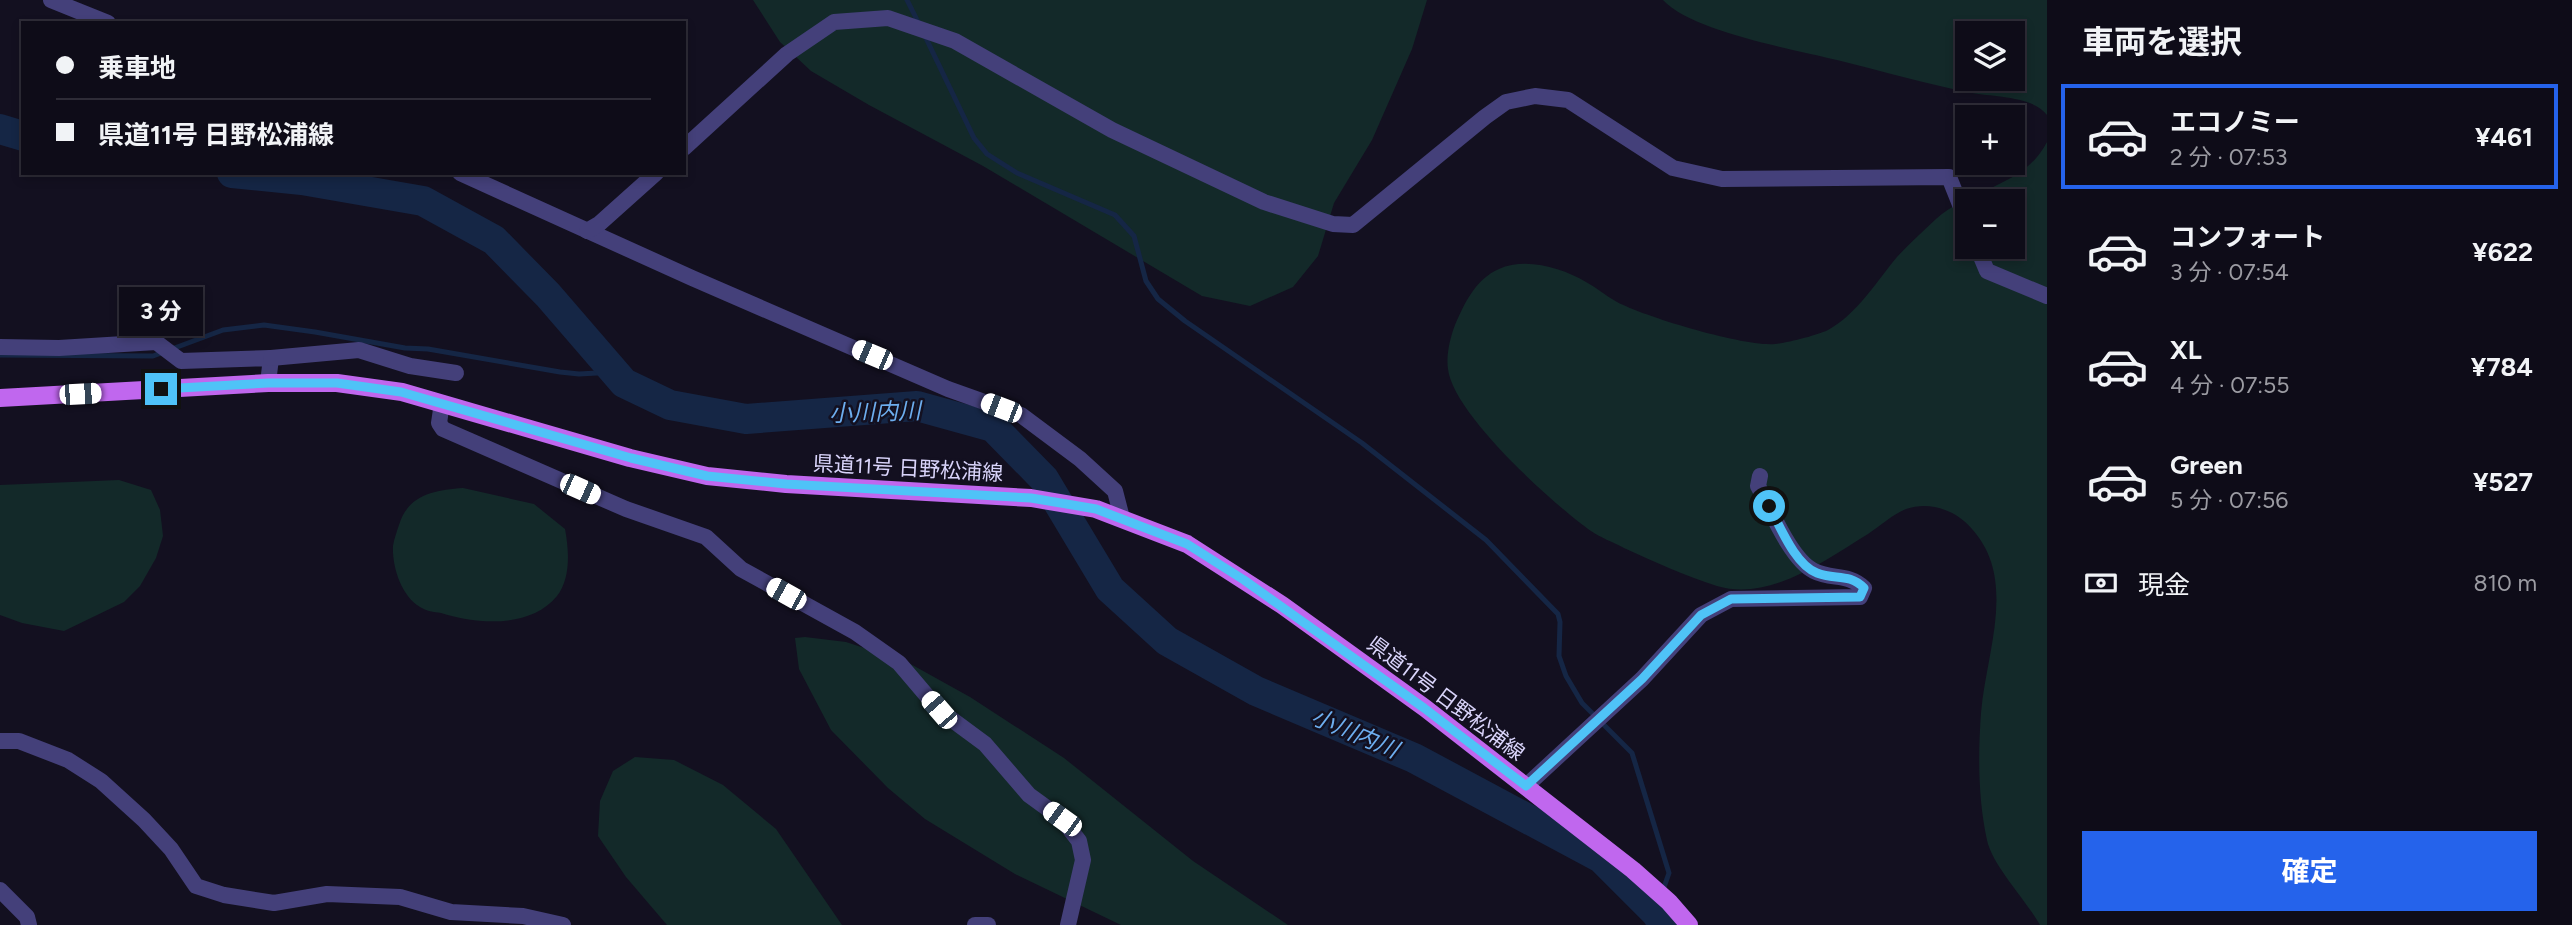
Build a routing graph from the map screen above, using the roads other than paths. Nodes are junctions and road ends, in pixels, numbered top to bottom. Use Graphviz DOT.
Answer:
graph roads {
  1 [pos="51,0"];
  2 [pos="103,21"];
  3 [pos="686,146"];
  4 [pos="464,175"];
  5 [pos="654,175"];
  6 [pos="1955,192"];
  7 [pos="587,231"];
  8 [pos="1982,259"];
  9 [pos="2047,296"];
  10 [pos="0,347"];
  11 [pos="271,358"];
  12 [pos="456,373"];
  13 [pos="268,383"];
  14 [pos="0,398"];
  15 [pos="442,403"];
  16 [pos="1760,476"];
  17 [pos="1122,518"];
  18 [pos="0,741"];
  19 [pos="1526,786"];
  20 [pos="0,890"];
  21 [pos="29,925"];
  22 [pos="563,925"];
  23 [pos="975,925"];
  24 [pos="988,925"];
  25 [pos="1068,925"];
  26 [pos="1689,925"];
  1 -- 2 [label="street"];
  3 -- 6 [label="street"];
  4 -- 7 [label="street"];
  5 -- 7 [label="street"];
  7 -- 17 [label="street"];
  8 -- 9 [label="street"];
  10 -- 11 [label="street"];
  11 -- 12 [label="street"];
  11 -- 13 [label="street"];
  13 -- 14 [label="main road, 県道11号 日野松浦線"];
  13 -- 15 [label="main road, 県道11号 日野松浦線"];
  15 -- 17 [label="main road, 県道11号 日野松浦線"];
  15 -- 25 [label="street"];
  16 -- 19 [label="street"];
  17 -- 19 [label="main road, 県道11号 日野松浦線"];
  18 -- 22 [label="street"];
  19 -- 26 [label="main road, 県道11号 日野松浦線"];
  20 -- 21 [label="street"];
  23 -- 24 [label="street"];
}
